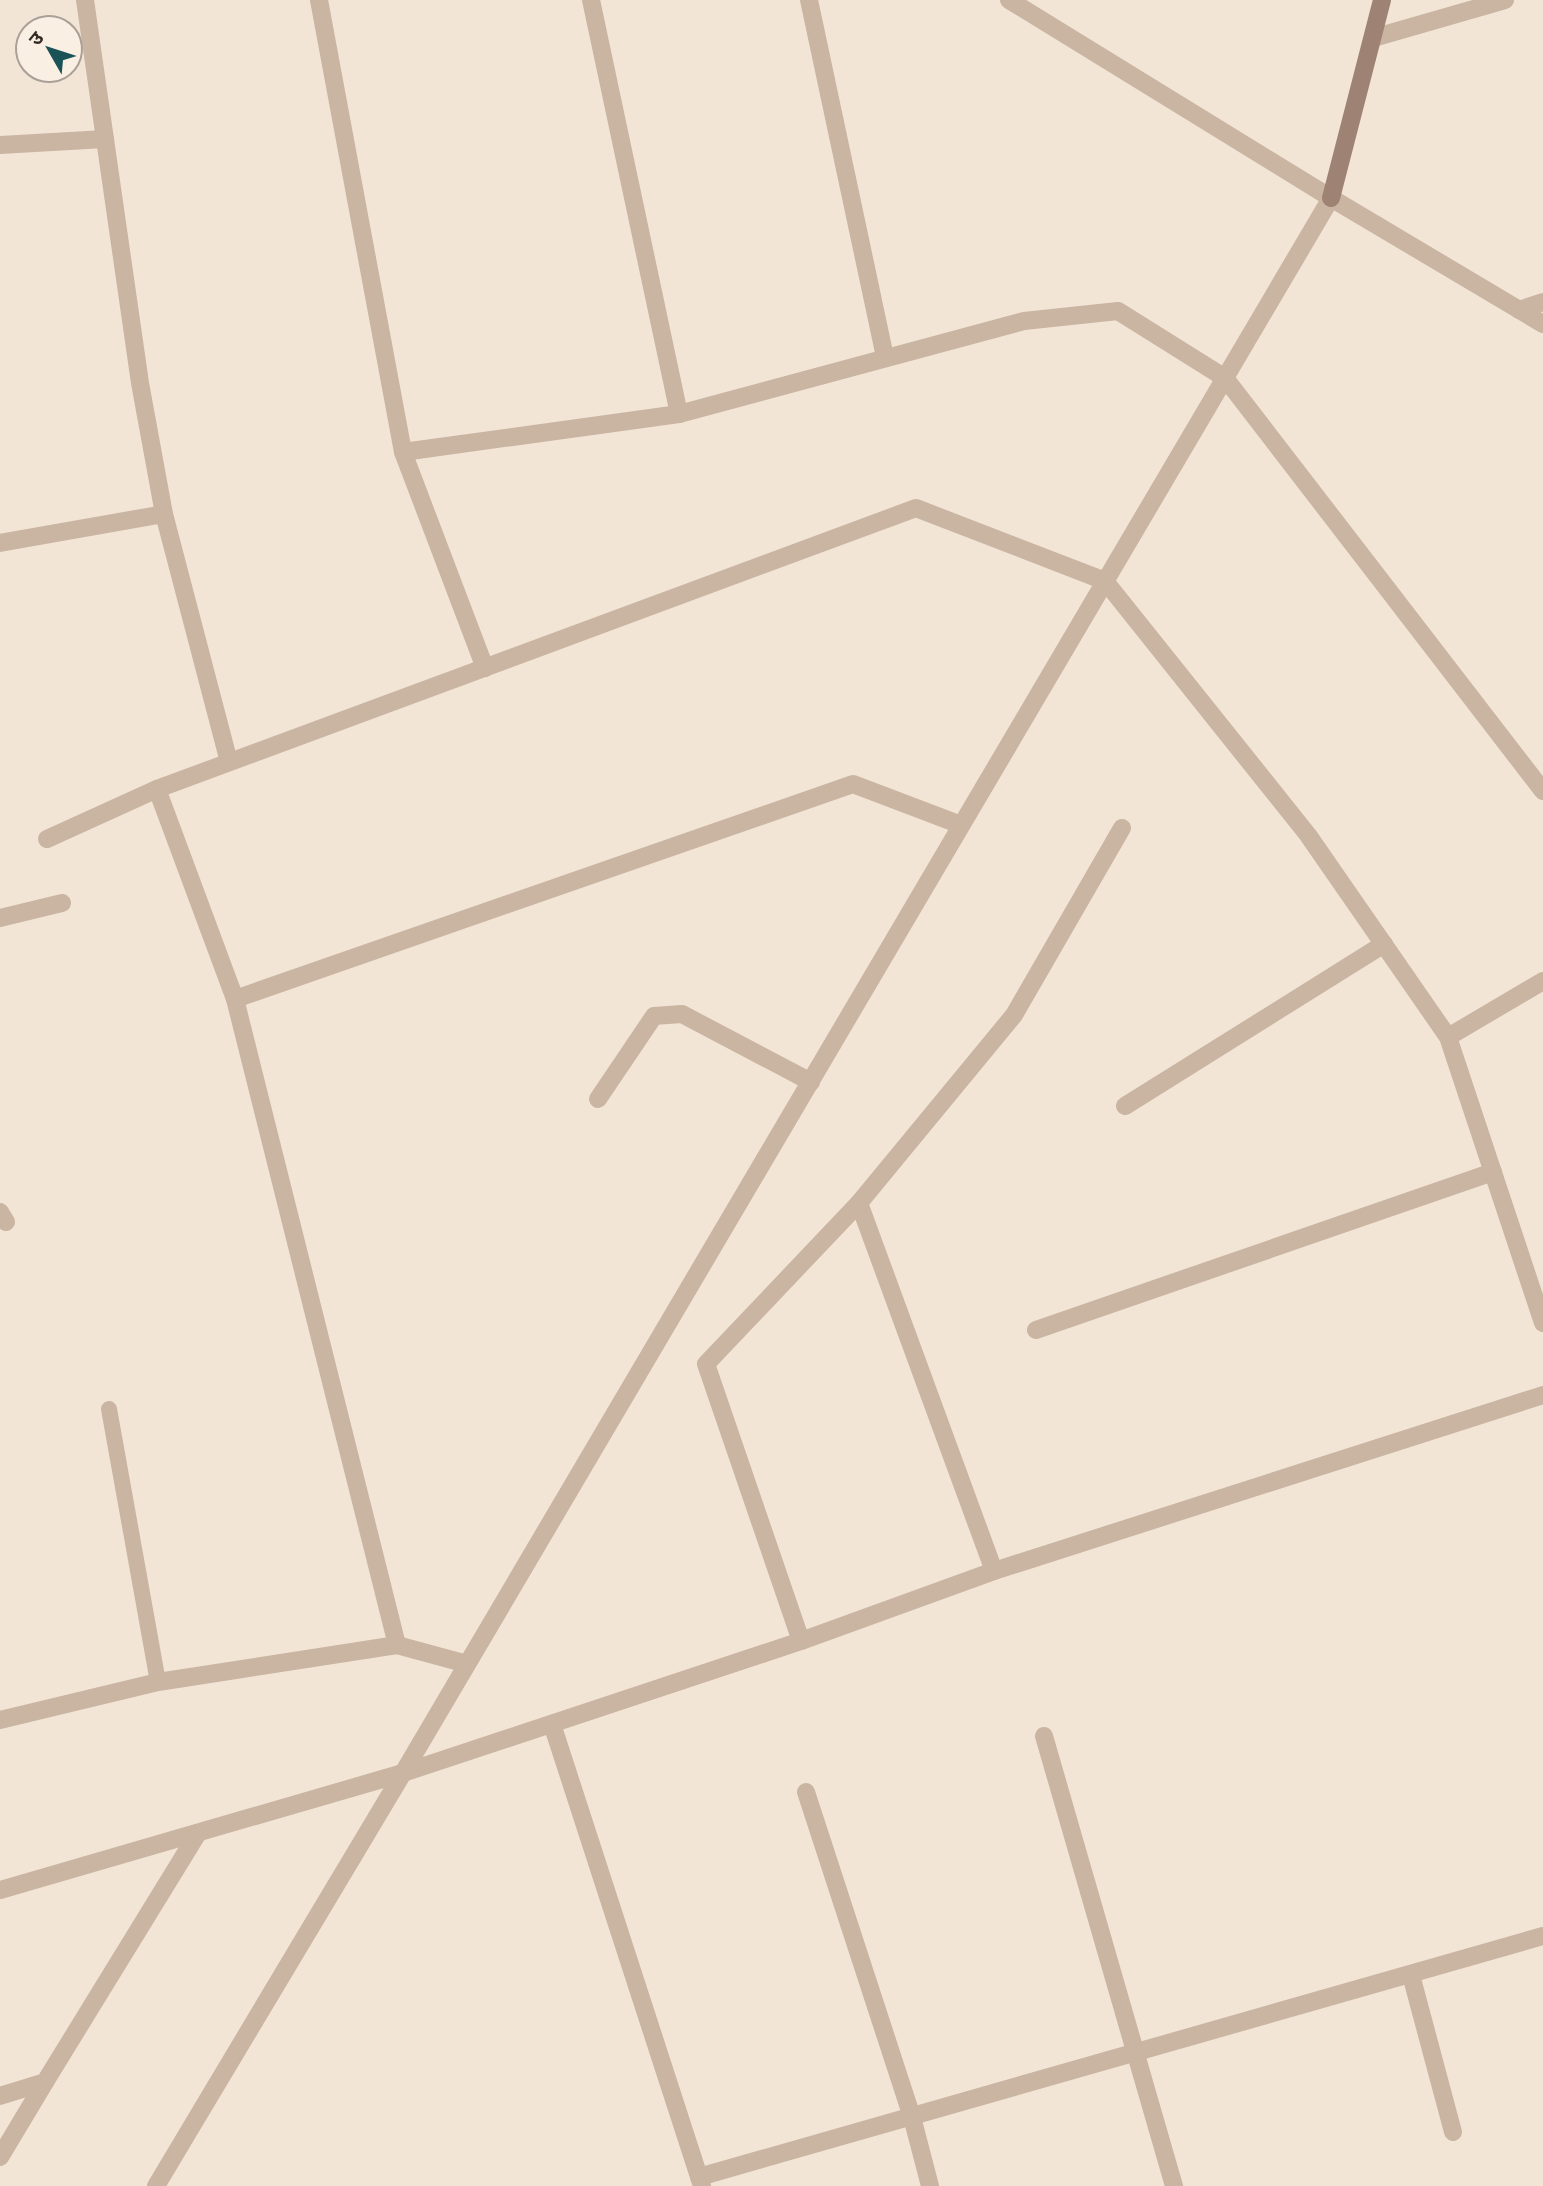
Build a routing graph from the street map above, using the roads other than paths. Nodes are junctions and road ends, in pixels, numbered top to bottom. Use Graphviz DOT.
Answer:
graph roads {
  1 [pos="85,0"];
  2 [pos="319,0"];
  3 [pos="590,0"];
  4 [pos="809,0"];
  5 [pos="1009,0"];
  6 [pos="1382,0"];
  7 [pos="1505,0"];
  8 [pos="1373,38"];
  9 [pos="105,139"];
  10 [pos="0,145"];
  11 [pos="1331,198"];
  12 [pos="1543,302"];
  13 [pos="1519,310"];
  14 [pos="1543,324"];
  15 [pos="885,357"];
  16 [pos="1225,378"];
  17 [pos="680,414"];
  18 [pos="403,452"];
  19 [pos="164,514"];
  20 [pos="0,543"];
  21 [pos="1105,581"];
  22 [pos="485,668"];
  23 [pos="229,762"];
  24 [pos="158,789"];
  25 [pos="1543,791"];
  26 [pos="961,825"];
  27 [pos="1122,828"];
  28 [pos="47,839"];
  29 [pos="62,903"];
  30 [pos="0,918"];
  31 [pos="1384,944"];
  32 [pos="1543,981"];
  33 [pos="235,999"];
  34 [pos="1448,1037"];
  35 [pos="811,1082"];
  36 [pos="598,1099"];
  37 [pos="1125,1106"];
  38 [pos="1493,1172"];
  39 [pos="859,1203"];
  40 [pos="1536,1279"];
  41 [pos="1543,1323"];
  42 [pos="1036,1330"];
  43 [pos="1543,1395"];
  44 [pos="109,1409"];
  45 [pos="994,1571"];
  46 [pos="801,1641"];
  47 [pos="397,1645"];
  48 [pos="467,1664"];
  49 [pos="158,1682"];
  50 [pos="0,1720"];
  51 [pos="552,1724"];
  52 [pos="1044,1736"];
  53 [pos="403,1773"];
  54 [pos="806,1793"];
  55 [pos="198,1833"];
  56 [pos="0,1890"];
  57 [pos="1543,1936"];
  58 [pos="1411,1975"];
  59 [pos="1135,2053"];
  60 [pos="46,2082"];
  61 [pos="0,2096"];
  62 [pos="912,2117"];
  63 [pos="1453,2132"];
  64 [pos="0,2157"];
  65 [pos="700,2181"];
  66 [pos="156,2186"];
  67 [pos="930,2186"];
  68 [pos="1174,2186"];
  1 -- 9 [label="street"];
  2 -- 18 [label="street"];
  3 -- 17 [label="street"];
  4 -- 15 [label="street"];
  5 -- 11 [label="street"];
  6 -- 8 [label="street"];
  7 -- 8 [label="street"];
  8 -- 11 [label="street"];
  9 -- 10 [label="street"];
  9 -- 19 [label="street"];
  11 -- 13 [label="street"];
  11 -- 16 [label="street"];
  12 -- 13 [label="street"];
  13 -- 14 [label="street"];
  15 -- 16 [label="street"];
  15 -- 17 [label="street"];
  16 -- 21 [label="street"];
  16 -- 25 [label="street"];
  17 -- 18 [label="street"];
  18 -- 22 [label="street"];
  19 -- 20 [label="street"];
  19 -- 23 [label="street"];
  21 -- 22 [label="street"];
  21 -- 26 [label="street"];
  21 -- 31 [label="street"];
  22 -- 23 [label="street"];
  23 -- 24 [label="street"];
  24 -- 28 [label="street"];
  24 -- 33 [label="street"];
  26 -- 33 [label="street"];
  26 -- 35 [label="street"];
  27 -- 39 [label="street"];
  29 -- 30 [label="street"];
  31 -- 34 [label="street"];
  31 -- 37 [label="street"];
  32 -- 34 [label="street"];
  33 -- 47 [label="street"];
  34 -- 38 [label="street"];
  35 -- 36 [label="street"];
  35 -- 48 [label="street"];
  38 -- 40 [label="street"];
  38 -- 42 [label="street"];
  39 -- 45 [label="street"];
  39 -- 46 [label="street"];
  40 -- 41 [label="street"];
  43 -- 45 [label="street"];
  44 -- 49 [label="lane"];
  45 -- 46 [label="street"];
  46 -- 51 [label="street"];
  47 -- 48 [label="street"];
  47 -- 49 [label="street"];
  48 -- 53 [label="street"];
  49 -- 50 [label="street"];
  51 -- 53 [label="street"];
  51 -- 65 [label="street"];
  52 -- 59 [label="street"];
  53 -- 55 [label="street"];
  53 -- 66 [label="street"];
  54 -- 62 [label="street"];
  55 -- 56 [label="street"];
  55 -- 60 [label="street"];
  57 -- 58 [label="street"];
  58 -- 59 [label="street"];
  58 -- 63 [label="street"];
  59 -- 62 [label="street"];
  59 -- 68 [label="street"];
  60 -- 61 [label="street"];
  60 -- 64 [label="street"];
  62 -- 65 [label="street"];
  62 -- 67 [label="street"];
}
